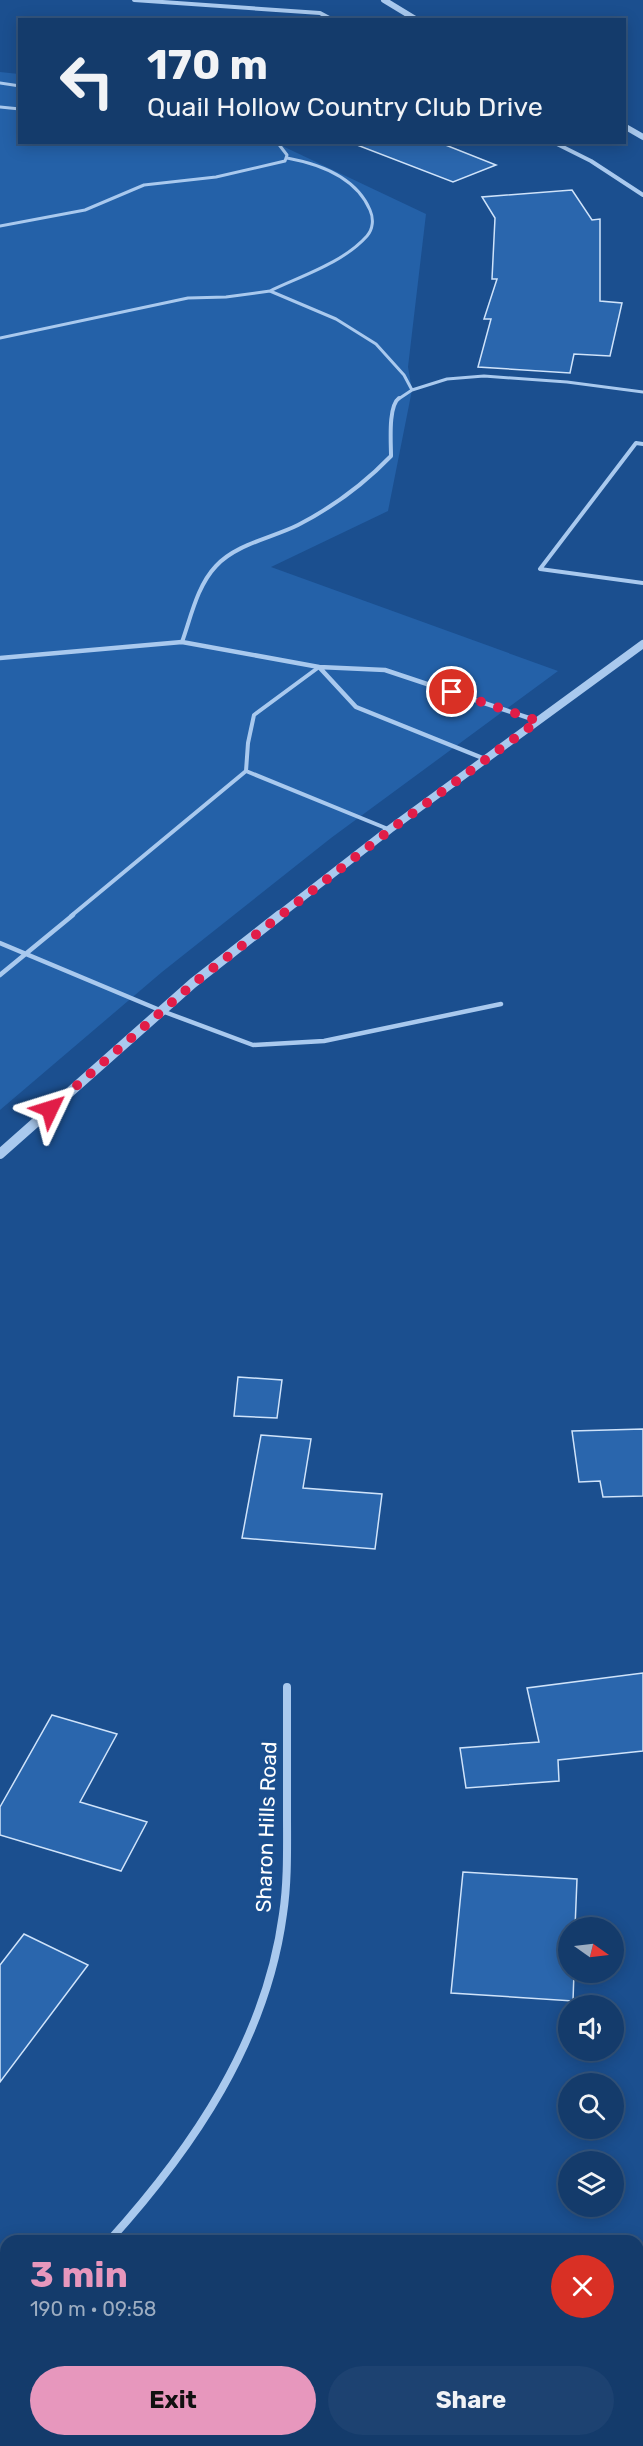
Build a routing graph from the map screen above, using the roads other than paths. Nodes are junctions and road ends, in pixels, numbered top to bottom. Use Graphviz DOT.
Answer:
graph roads {
  1 [pos="134,0"];
  2 [pos="384,0"];
  3 [pos="329,18"];
  4 [pos="414,18"];
  5 [pos="0,83"];
  6 [pos="18,86"];
  7 [pos="0,107"];
  8 [pos="18,109"];
  9 [pos="626,127"];
  10 [pos="643,137"];
  11 [pos="279,144"];
  12 [pos="557,144"];
  13 [pos="286,158"];
  14 [pos="643,195"];
  15 [pos="0,226"];
  16 [pos="270,291"];
  17 [pos="0,338"];
  18 [pos="412,390"];
  19 [pos="643,392"];
  20 [pos="643,444"];
  21 [pos="643,583"];
  22 [pos="182,642"];
  23 [pos="643,644"];
  24 [pos="0,658"];
  25 [pos="318,667"];
  26 [pos="538,721"];
  27 [pos="485,759"];
  28 [pos="246,771"];
  29 [pos="390,830"];
  30 [pos="0,943"];
  31 [pos="26,952"];
  32 [pos="0,975"];
  33 [pos="501,1004"];
  34 [pos="162,1011"];
  35 [pos="0,1154"];
  36 [pos="287,1687"];
  37 [pos="114,2235"];
  1 -- 3 [label="street"];
  2 -- 4 [label="street"];
  5 -- 6 [label="lane"];
  7 -- 8 [label="lane"];
  9 -- 10 [label="street"];
  11 -- 13 [label="lane"];
  12 -- 14 [label="street"];
  13 -- 15 [label="lane"];
  13 -- 16 [label="lane"];
  16 -- 17 [label="lane"];
  16 -- 18 [label="lane"];
  18 -- 19 [label="lane"];
  18 -- 22 [label="lane"];
  20 -- 21 [label="lane"];
  22 -- 24 [label="street"];
  22 -- 25 [label="street"];
  23 -- 26 [label="street"];
  25 -- 26 [label="street"];
  25 -- 27 [label="street"];
  25 -- 28 [label="lane"];
  26 -- 27 [label="street"];
  27 -- 29 [label="street"];
  28 -- 29 [label="lane"];
  28 -- 31 [label="lane"];
  29 -- 34 [label="street"];
  30 -- 31 [label="lane"];
  31 -- 32 [label="lane"];
  31 -- 34 [label="lane"];
  33 -- 34 [label="lane"];
  34 -- 35 [label="street"];
  36 -- 37 [label="street, Sharon Hills Road"];
}
